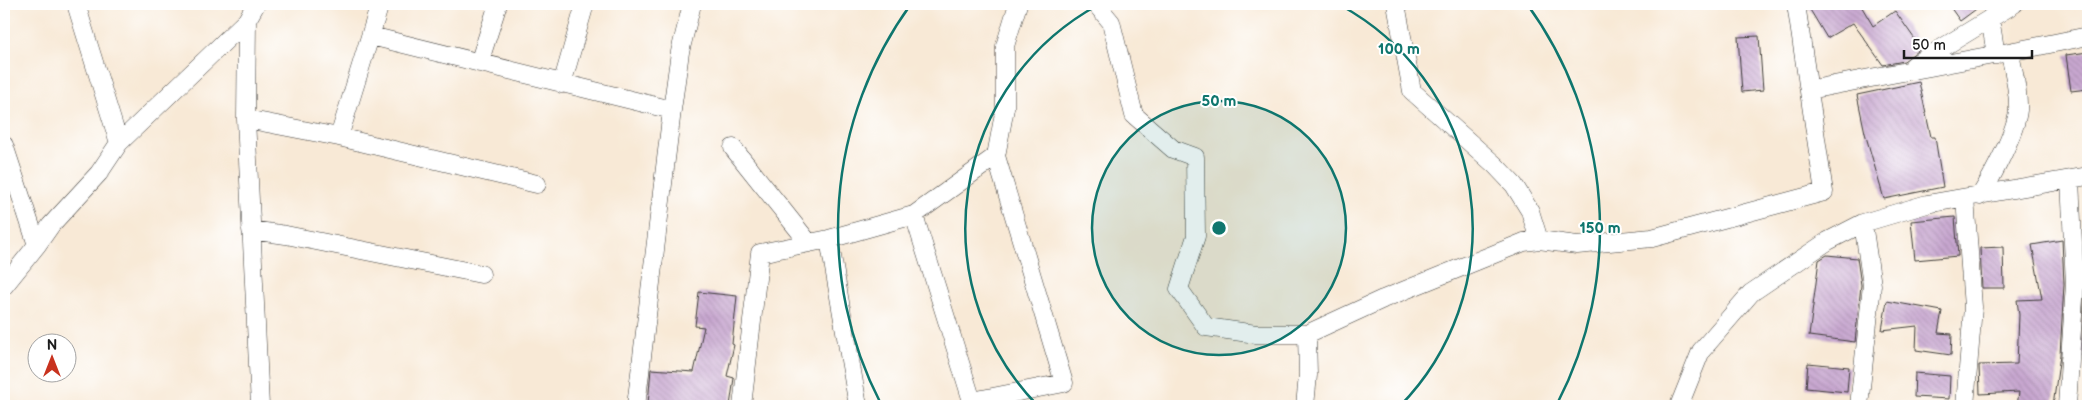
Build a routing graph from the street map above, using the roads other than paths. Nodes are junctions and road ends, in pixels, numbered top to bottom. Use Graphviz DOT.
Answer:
graph roads {
  1 [pos="76,4"];
  2 [pos="256,4"];
  3 [pos="380,4"];
  4 [pos="498,4"];
  5 [pos="585,4"];
  6 [pos="692,4"];
  7 [pos="1018,4"];
  8 [pos="1096,4"];
  9 [pos="1396,4"];
  10 [pos="1796,4"];
  11 [pos="2014,4"];
  12 [pos="1990,18"];
  13 [pos="247,20"];
  14 [pos="371,36"];
  15 [pos="2088,36"];
  16 [pos="2003,54"];
  17 [pos="479,63"];
  18 [pos="1905,71"];
  19 [pos="562,84"];
  20 [pos="1809,90"];
  21 [pos="672,110"];
  22 [pos="246,119"];
  23 [pos="340,137"];
  24 [pos="119,143"];
  25 [pos="4,146"];
  26 [pos="733,148"];
  27 [pos="996,156"];
  28 [pos="2088,176"];
  29 [pos="2070,180"];
  30 [pos="537,184"];
  31 [pos="1973,197"];
  32 [pos="914,215"];
  33 [pos="1863,223"];
  34 [pos="252,230"];
  35 [pos="829,239"];
  36 [pos="1539,240"];
  37 [pos="809,243"];
  38 [pos="37,245"];
  39 [pos="481,274"];
  40 [pos="4,286"];
  41 [pos="1306,334"];
  42 [pos="260,406"];
  43 [pos="636,406"];
  44 [pos="742,406"];
  45 [pos="858,406"];
  46 [pos="1304,406"];
  47 [pos="1679,406"];
  48 [pos="1859,406"];
  49 [pos="1965,406"];
  50 [pos="2067,406"];
  1 -- 24 [label="street"];
  2 -- 13 [label="street"];
  3 -- 14 [label="street"];
  4 -- 17 [label="street"];
  5 -- 19 [label="street"];
  6 -- 21 [label="street"];
  7 -- 27 [label="street"];
  8 -- 41 [label="street"];
  9 -- 36 [label="street"];
  10 -- 20 [label="street"];
  11 -- 12 [label="street"];
  12 -- 16 [label="street"];
  12 -- 18 [label="street"];
  13 -- 22 [label="street"];
  13 -- 24 [label="street"];
  14 -- 17 [label="street"];
  14 -- 23 [label="street"];
  15 -- 16 [label="street"];
  16 -- 18 [label="street"];
  16 -- 31 [label="street"];
  17 -- 19 [label="street"];
  18 -- 20 [label="street"];
  19 -- 21 [label="street"];
  20 -- 36 [label="street"];
  21 -- 43 [label="street"];
  22 -- 23 [label="street"];
  22 -- 34 [label="street"];
  23 -- 30 [label="street"];
  24 -- 38 [label="street"];
  25 -- 38 [label="street"];
  26 -- 37 [label="street"];
  27 -- 32 [label="street"];
  27 -- 32 [label="street"];
  28 -- 29 [label="street"];
  29 -- 31 [label="street"];
  29 -- 50 [label="street"];
  31 -- 33 [label="street"];
  31 -- 49 [label="street"];
  32 -- 35 [label="street"];
  33 -- 47 [label="street"];
  33 -- 48 [label="street"];
  34 -- 39 [label="street"];
  34 -- 42 [label="street"];
  35 -- 37 [label="street"];
  35 -- 45 [label="street"];
  36 -- 41 [label="street"];
  37 -- 44 [label="street"];
  38 -- 40 [label="street"];
  41 -- 46 [label="street"];
}
